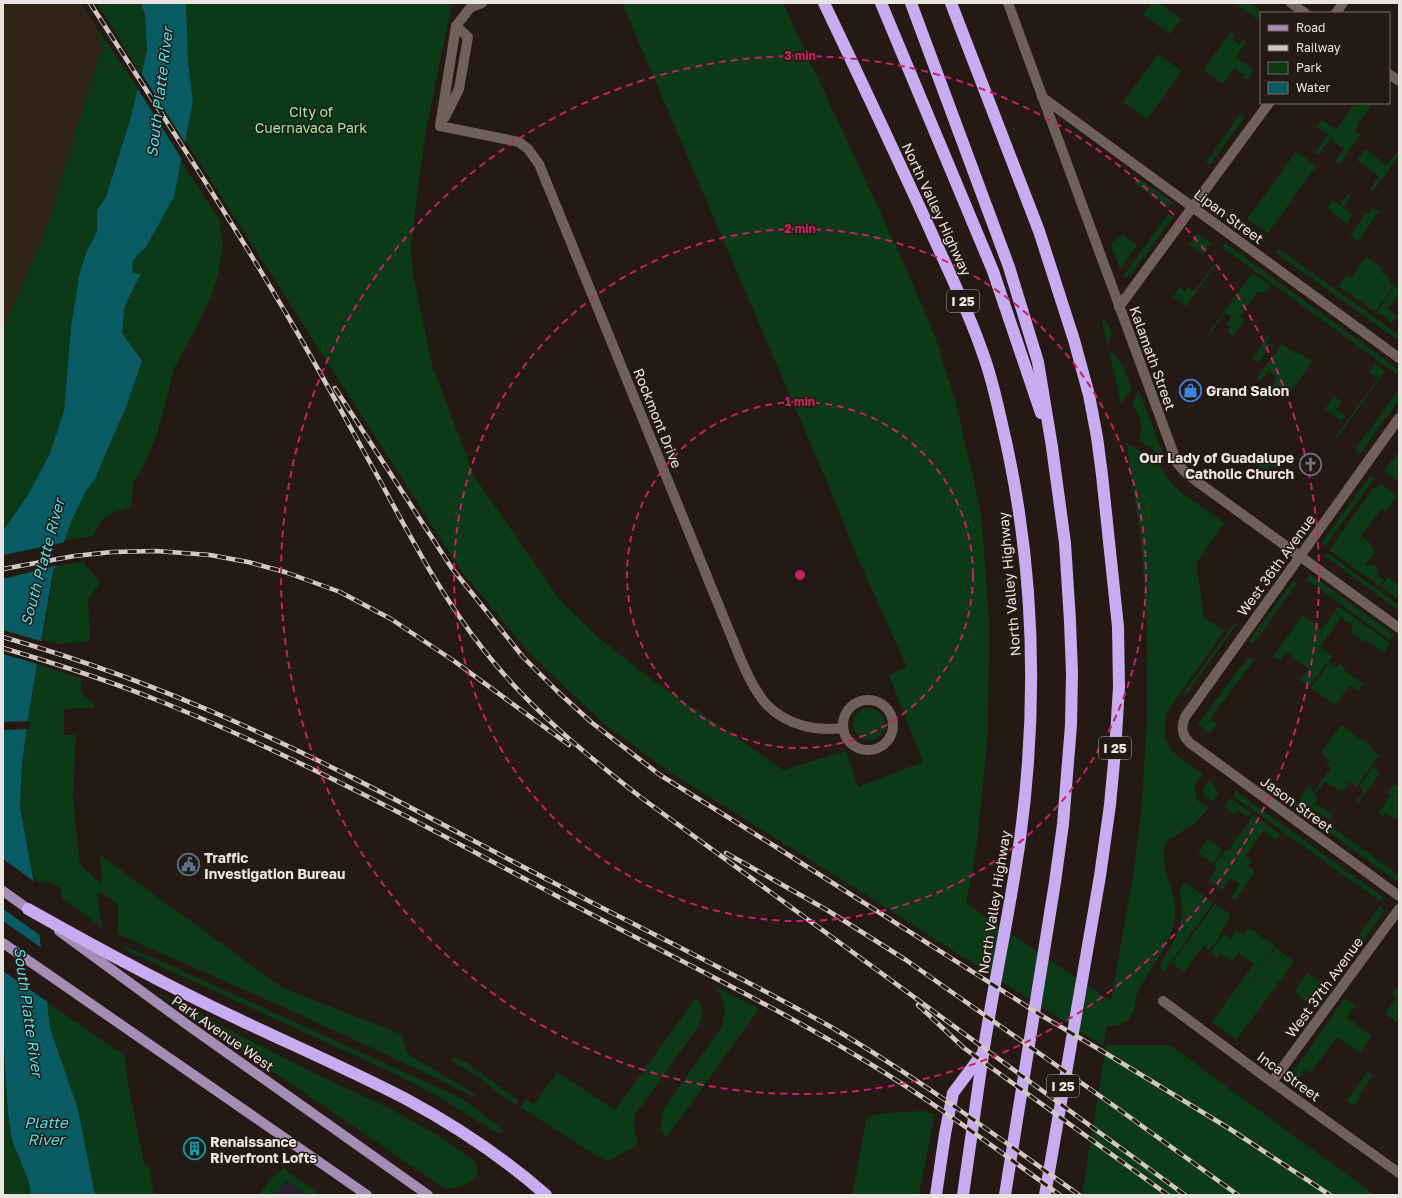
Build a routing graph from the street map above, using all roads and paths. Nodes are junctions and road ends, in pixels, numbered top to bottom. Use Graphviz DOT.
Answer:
graph roads {
  1 [pos="482,3"];
  2 [pos="824,3"];
  3 [pos="881,3"];
  4 [pos="911,3"];
  5 [pos="951,3"];
  6 [pos="955,3"];
  7 [pos="1008,3"];
  8 [pos="1291,3"];
  9 [pos="1343,3"];
  10 [pos="1304,12"];
  11 [pos="1337,12"];
  12 [pos="456,26"];
  13 [pos="966,41"];
  14 [pos="452,54"];
  15 [pos="465,57"];
  16 [pos="1390,75"];
  17 [pos="1399,81"];
  18 [pos="1042,97"];
  19 [pos="1268,104"];
  20 [pos="440,126"];
  21 [pos="1192,207"];
  22 [pos="1119,307"];
  23 [pos="1399,358"];
  24 [pos="1399,418"];
  25 [pos="1052,447"];
  26 [pos="1300,556"];
  27 [pos="1399,628"];
  28 [pos="843,728"];
  29 [pos="1182,731"];
  30 [pos="3,892"];
  31 [pos="1399,896"];
  32 [pos="28,909"];
  33 [pos="1399,909"];
  34 [pos="3,943"];
  35 [pos="1163,1001"];
  36 [pos="983,1052"];
  37 [pos="1272,1082"];
  38 [pos="1399,1173"];
  39 [pos="367,1195"];
  40 [pos="428,1195"];
  41 [pos="546,1195"];
  42 [pos="936,1195"];
  43 [pos="963,1195"];
  44 [pos="1004,1195"];
  45 [pos="1045,1195"];
  1 -- 12 [label="street"];
  2 -- 36 [label="highway, North Valley Highway / I 25"];
  3 -- 25 [label="highway"];
  4 -- 25 [label="highway"];
  5 -- 13 [label="highway, I 25"];
  6 -- 13 [label="highway"];
  7 -- 18 [label="street, Kalamath Street"];
  8 -- 10 [label="street"];
  9 -- 11 [label="street"];
  12 -- 14 [label="street"];
  12 -- 15 [label="street"];
  13 -- 45 [label="highway, I 25"];
  14 -- 15 [label="street"];
  14 -- 20 [label="street"];
  15 -- 20 [label="street"];
  16 -- 17 [label="street"];
  18 -- 21 [label="street, Lipan Street"];
  18 -- 22 [label="street, Kalamath Street"];
  19 -- 21 [label="street"];
  20 -- 28 [label="street, Rockmont Drive"];
  21 -- 22 [label="street"];
  21 -- 23 [label="street, Lipan Street"];
  22 -- 26 [label="street, Kalamath Street"];
  24 -- 26 [label="street, West 36th Avenue"];
  25 -- 44 [label="highway"];
  26 -- 27 [label="street, Kalamath Street"];
  26 -- 29 [label="street, West 36th Avenue"];
  28 -- 28 [label="street"];
  29 -- 31 [label="street, Jason Street"];
  30 -- 32 [label="main road, Park Avenue West"];
  32 -- 40 [label="main road, Park Avenue West"];
  32 -- 41 [label="highway"];
  33 -- 37 [label="street, West 37th Avenue"];
  34 -- 39 [label="main road"];
  35 -- 37 [label="street, Inca Street"];
  36 -- 42 [label="highway"];
  36 -- 43 [label="highway, North Valley Highway / I 25"];
  37 -- 38 [label="street, Inca Street"];
}
